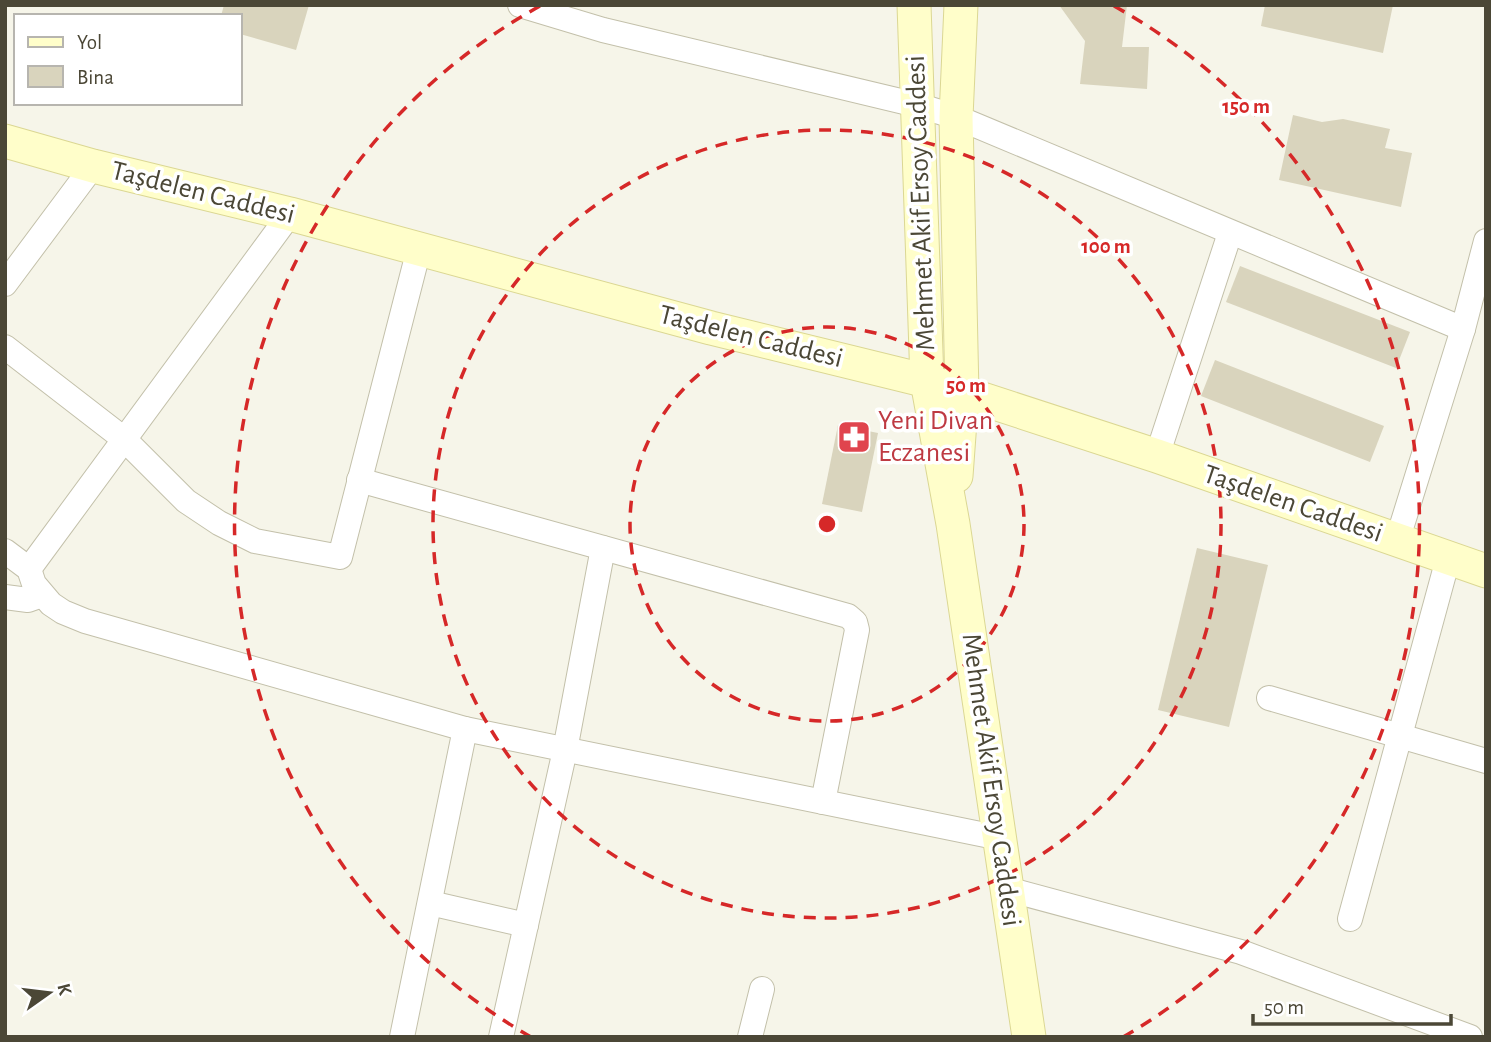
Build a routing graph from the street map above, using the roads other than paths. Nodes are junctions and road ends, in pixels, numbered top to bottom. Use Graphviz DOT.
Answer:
graph roads {
  1 [pos="520,5"];
  2 [pos="914,5"];
  3 [pos="961,5"];
  4 [pos="917,105"];
  5 [pos="956,117"];
  6 [pos="5,141"];
  7 [pos="93,166"];
  8 [pos="290,214"];
  9 [pos="1230,233"];
  10 [pos="1486,242"];
  11 [pos="419,249"];
  12 [pos="5,284"];
  13 [pos="1479,292"];
  14 [pos="1463,329"];
  15 [pos="5,347"];
  16 [pos="927,381"];
  17 [pos="962,394"];
  18 [pos="124,439"];
  19 [pos="1157,456"];
  20 [pos="359,480"];
  21 [pos="953,523"];
  22 [pos="1397,541"];
  23 [pos="603,548"];
  24 [pos="5,551"];
  25 [pos="1448,559"];
  26 [pos="29,569"];
  27 [pos="1486,571"];
  28 [pos="42,595"];
  29 [pos="5,597"];
  30 [pos="1269,698"];
  31 [pos="465,729"];
  32 [pos="1399,736"];
  33 [pos="565,750"];
  34 [pos="1486,761"];
  35 [pos="823,802"];
  36 [pos="1000,838"];
  37 [pos="1007,889"];
  38 [pos="429,903"];
  39 [pos="1350,919"];
  40 [pos="526,925"];
  41 [pos="762,989"];
  42 [pos="402,1037"];
  43 [pos="500,1037"];
  44 [pos="750,1037"];
  45 [pos="1029,1037"];
  46 [pos="1470,1037"];
  1 -- 4 [label="street"];
  2 -- 4 [label="main road, Mehmet Akif Ersoy Caddesi"];
  3 -- 5 [label="main road, Mehmet Akif Ersoy Caddesi"];
  4 -- 5 [label="street"];
  4 -- 16 [label="main road, Mehmet Akif Ersoy Caddesi"];
  5 -- 9 [label="street"];
  5 -- 17 [label="main road, Mehmet Akif Ersoy Caddesi"];
  6 -- 7 [label="main road, Taşdelen Caddesi"];
  7 -- 8 [label="main road, Taşdelen Caddesi"];
  7 -- 12 [label="street"];
  8 -- 11 [label="main road, Taşdelen Caddesi"];
  8 -- 18 [label="street"];
  9 -- 14 [label="street"];
  9 -- 19 [label="street"];
  10 -- 13 [label="street"];
  11 -- 16 [label="main road, Taşdelen Caddesi"];
  11 -- 20 [label="street"];
  13 -- 14 [label="street"];
  14 -- 22 [label="street"];
  15 -- 18 [label="street"];
  16 -- 17 [label="main road, Taşdelen Caddesi"];
  16 -- 21 [label="main road, Mehmet Akif Ersoy Caddesi"];
  17 -- 19 [label="main road, Taşdelen Caddesi"];
  17 -- 21 [label="main road, Mehmet Akif Ersoy Caddesi"];
  18 -- 20 [label="street"];
  18 -- 26 [label="street"];
  19 -- 22 [label="main road, Taşdelen Caddesi"];
  20 -- 23 [label="street"];
  21 -- 36 [label="main road, Mehmet Akif Ersoy Caddesi"];
  22 -- 25 [label="main road, Taşdelen Caddesi"];
  23 -- 33 [label="street"];
  23 -- 35 [label="street"];
  24 -- 26 [label="street"];
  25 -- 27 [label="main road, Taşdelen Caddesi"];
  25 -- 32 [label="street"];
  26 -- 28 [label="street"];
  28 -- 29 [label="street"];
  28 -- 31 [label="street"];
  30 -- 32 [label="street"];
  31 -- 33 [label="street"];
  31 -- 38 [label="street"];
  32 -- 34 [label="street"];
  32 -- 39 [label="street"];
  33 -- 35 [label="street"];
  33 -- 40 [label="street"];
  35 -- 36 [label="street"];
  36 -- 37 [label="main road, Mehmet Akif Ersoy Caddesi"];
  37 -- 45 [label="main road, Mehmet Akif Ersoy Caddesi"];
  37 -- 46 [label="street"];
  38 -- 40 [label="street"];
  38 -- 42 [label="street"];
  40 -- 43 [label="street"];
  41 -- 44 [label="street"];
}
